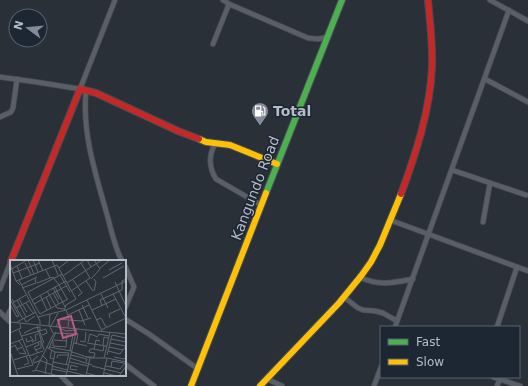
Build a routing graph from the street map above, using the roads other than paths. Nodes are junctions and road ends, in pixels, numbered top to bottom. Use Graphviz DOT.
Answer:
graph roads {
  1 [pos="115,0"];
  2 [pos="223,0"];
  3 [pos="342,0"];
  4 [pos="428,0"];
  5 [pos="490,0"];
  6 [pos="229,4"];
  7 [pos="509,10"];
  8 [pos="528,21"];
  9 [pos="328,37"];
  10 [pos="213,44"];
  11 [pos="0,77"];
  12 [pos="17,79"];
  13 [pos="485,79"];
  14 [pos="83,90"];
  15 [pos="528,102"];
  16 [pos="0,117"];
  17 [pos="216,143"];
  18 [pos="277,164"];
  19 [pos="452,170"];
  20 [pos="490,183"];
  21 [pos="526,194"];
  22 [pos="261,205"];
  23 [pos="390,220"];
  24 [pos="483,222"];
  25 [pos="429,234"];
  26 [pos="11,260"];
  27 [pos="122,260"];
  28 [pos="10,264"];
  29 [pos="516,267"];
  30 [pos="126,268"];
  31 [pos="528,271"];
  32 [pos="361,278"];
  33 [pos="413,279"];
  34 [pos="0,289"];
  35 [pos="344,297"];
  36 [pos="126,306"];
  37 [pos="10,311"];
  38 [pos="0,312"];
  39 [pos="6,318"];
  40 [pos="126,320"];
  41 [pos="398,321"];
  42 [pos="10,322"];
  43 [pos="396,326"];
  44 [pos="497,326"];
  45 [pos="126,365"];
  46 [pos="198,369"];
  47 [pos="380,370"];
  48 [pos="61,376"];
  49 [pos="496,378"];
  50 [pos="267,379"];
  51 [pos="500,379"];
  52 [pos="71,386"];
  53 [pos="154,386"];
  54 [pos="191,386"];
  55 [pos="260,386"];
  56 [pos="282,386"];
  57 [pos="374,386"];
  58 [pos="497,386"];
  59 [pos="520,386"];
  1 -- 14 [label="street"];
  2 -- 6 [label="street"];
  3 -- 9 [label="main road, Kangundo Road"];
  4 -- 23 [label="main road"];
  5 -- 7 [label="street"];
  6 -- 9 [label="street"];
  6 -- 10 [label="street"];
  7 -- 8 [label="street"];
  7 -- 13 [label="street"];
  9 -- 18 [label="main road, Kangundo Road"];
  11 -- 12 [label="street"];
  12 -- 14 [label="street"];
  12 -- 16 [label="street"];
  13 -- 15 [label="street"];
  13 -- 19 [label="street"];
  14 -- 17 [label="main road"];
  14 -- 26 [label="main road"];
  14 -- 27 [label="street"];
  17 -- 18 [label="main road"];
  17 -- 22 [label="street"];
  18 -- 22 [label="main road, Kangundo Road"];
  19 -- 20 [label="street"];
  19 -- 25 [label="street"];
  20 -- 21 [label="street"];
  20 -- 24 [label="street"];
  22 -- 46 [label="main road, Kangundo Road"];
  23 -- 25 [label="street"];
  23 -- 32 [label="main road"];
  25 -- 29 [label="street"];
  25 -- 33 [label="street"];
  28 -- 34 [label="street"];
  29 -- 31 [label="street"];
  29 -- 44 [label="street"];
  30 -- 36 [label="street"];
  32 -- 33 [label="street"];
  32 -- 35 [label="main road"];
  33 -- 41 [label="street"];
  35 -- 41 [label="street"];
  35 -- 50 [label="main road"];
  37 -- 39 [label="street"];
  38 -- 39 [label="street"];
  39 -- 42 [label="street"];
  40 -- 46 [label="street"];
  41 -- 43 [label="street"];
  45 -- 53 [label="street"];
  46 -- 54 [label="main road, Kangundo Road"];
  47 -- 57 [label="street"];
  48 -- 52 [label="street"];
  49 -- 51 [label="street"];
  50 -- 55 [label="main road"];
  50 -- 56 [label="street"];
  51 -- 58 [label="street"];
  51 -- 59 [label="street"];
}
